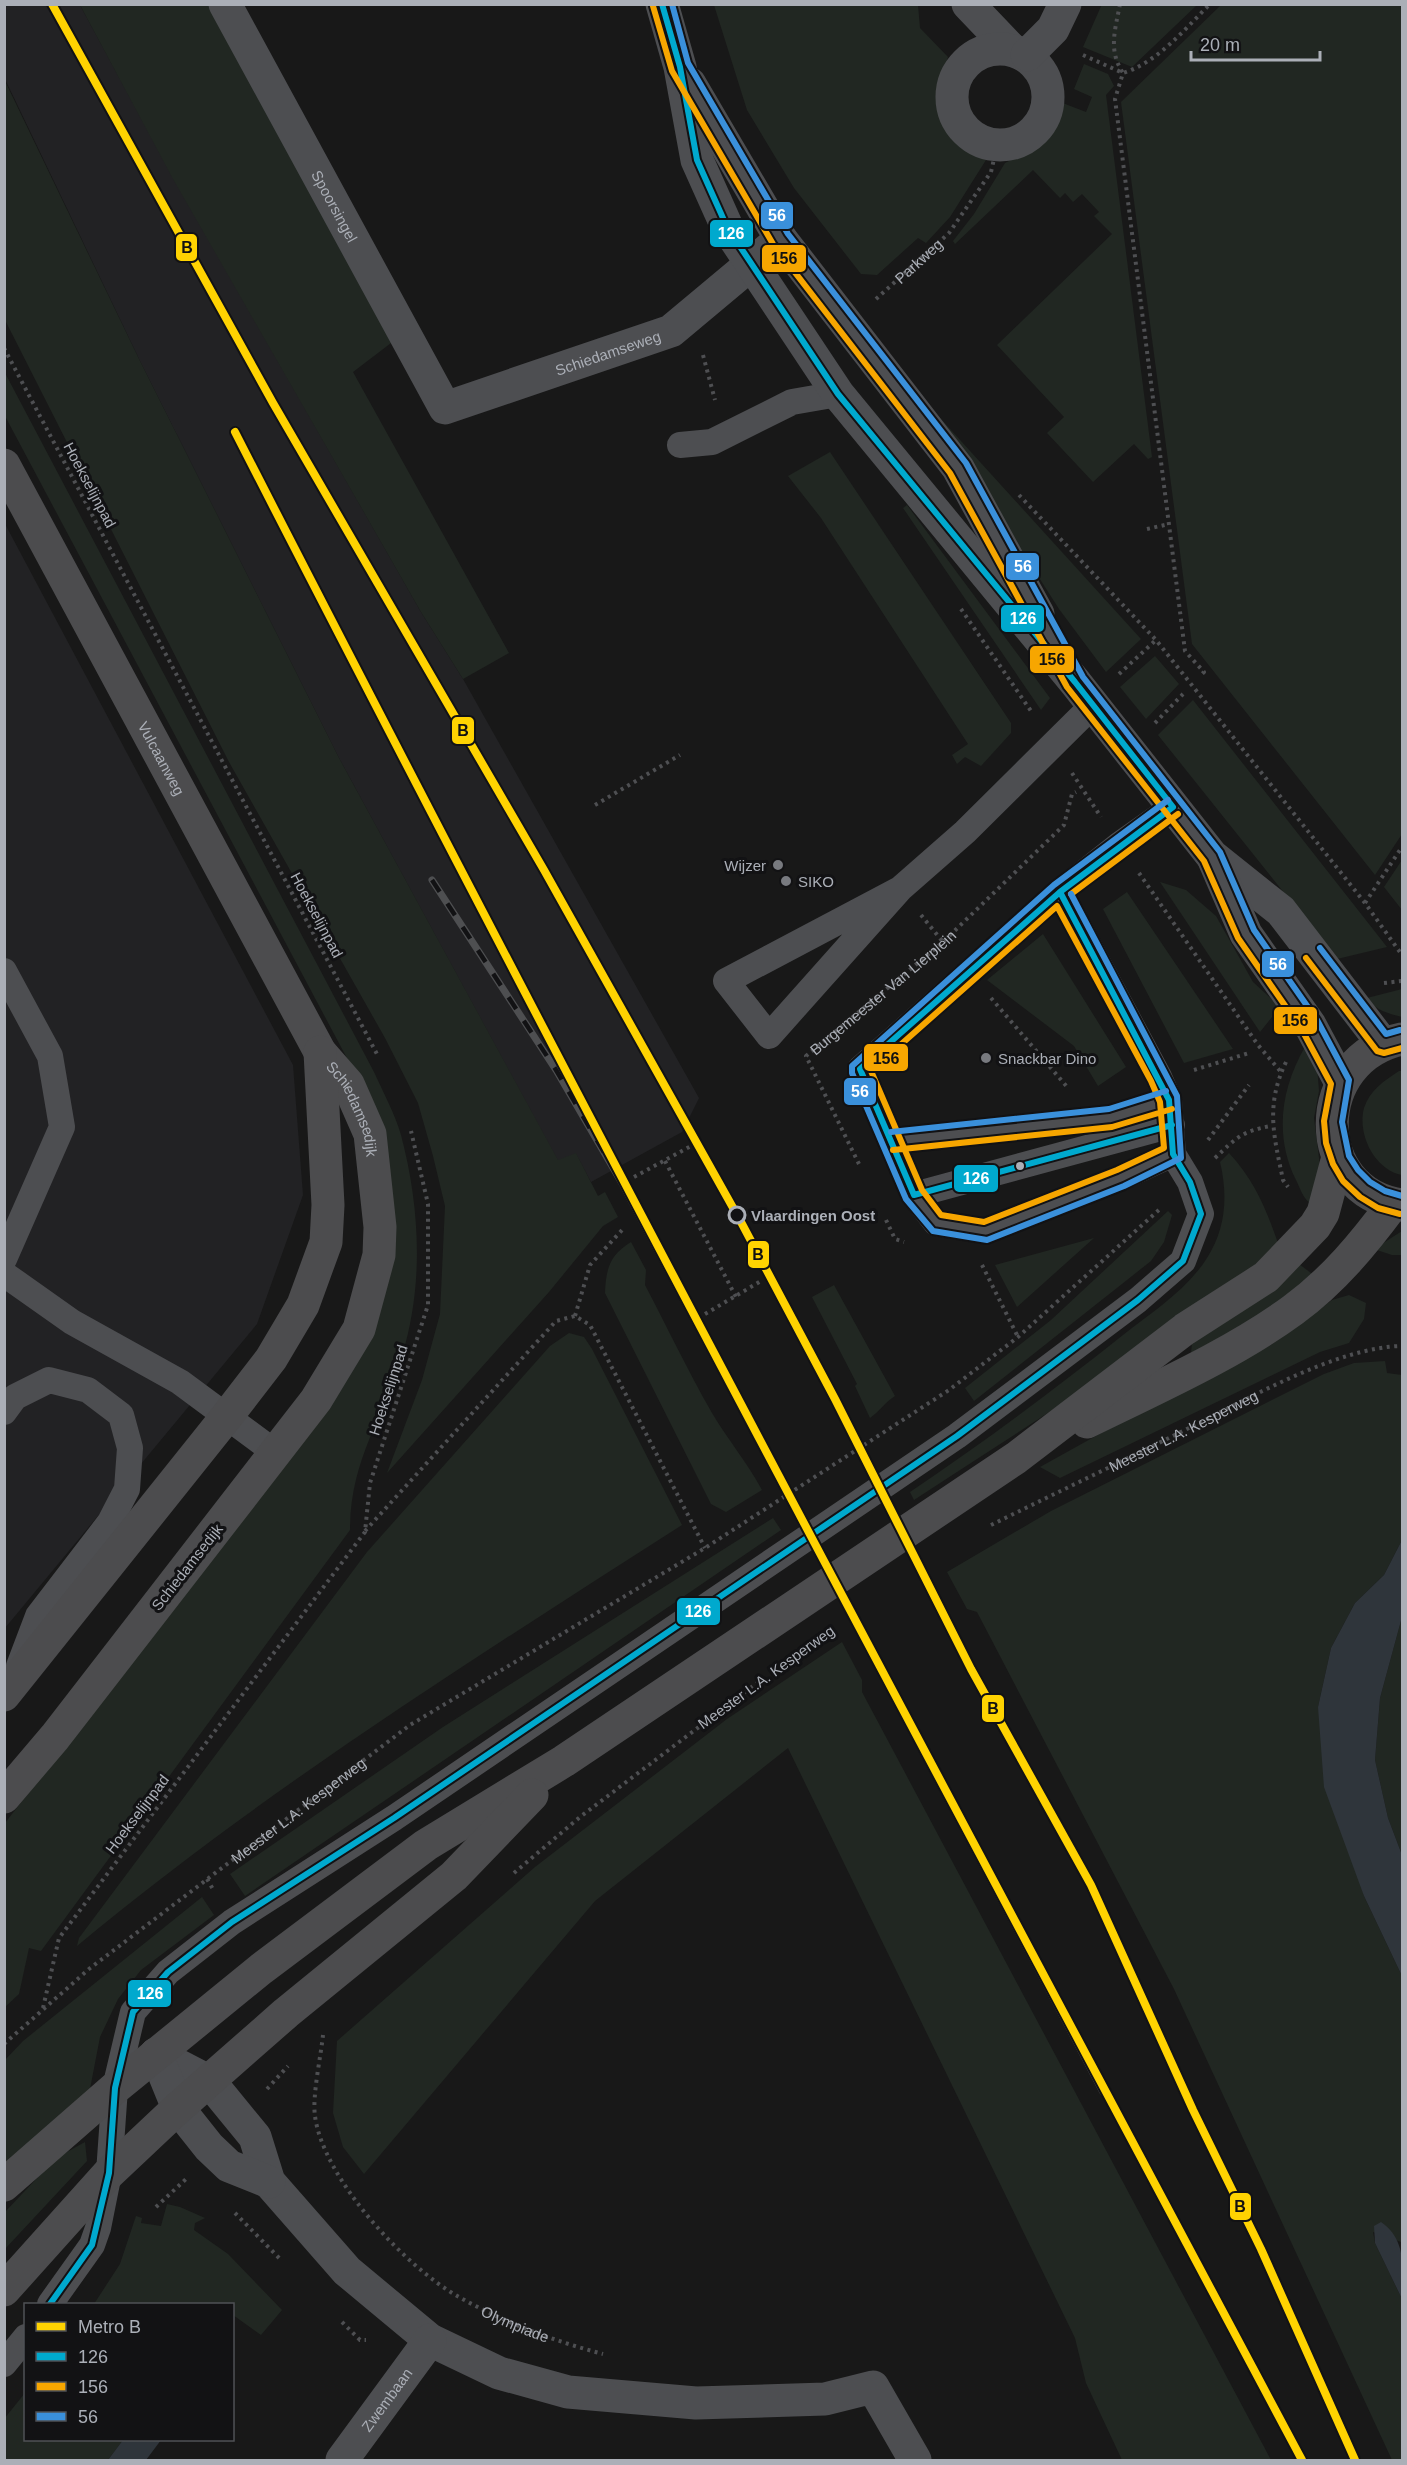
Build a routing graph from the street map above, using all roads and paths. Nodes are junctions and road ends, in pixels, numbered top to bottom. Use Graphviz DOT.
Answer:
graph roads {
  1 [pos="225,4"];
  2 [pos="662,4"];
  3 [pos="968,4"];
  4 [pos="1120,4"];
  5 [pos="1210,4"];
  6 [pos="1059,17"];
  7 [pos="1019,52"];
  8 [pos="680,67"];
  9 [pos="1123,74"];
  10 [pos="997,146"];
  11 [pos="782,239"];
  12 [pos="752,264"];
  13 [pos="692,316"];
  14 [pos="848,325"];
  15 [pos="4,348"];
  16 [pos="889,382"];
  17 [pos="838,394"];
  18 [pos="445,408"];
  19 [pos="725,436"];
  20 [pos="680,445"];
  21 [pos="4,465"];
  22 [pos="1169,524"];
  23 [pos="1147,529"];
  24 [pos="1156,640"];
  25 [pos="1200,676"];
  26 [pos="1190,686"];
  27 [pos="1084,693"];
  28 [pos="1184,694"];
  29 [pos="1149,729"];
  30 [pos="680,755"];
  31 [pos="1076,792"];
  32 [pos="595,805"];
  33 [pos="1173,807"];
  34 [pos="1402,848"];
  35 [pos="1212,856"];
  36 [pos="1150,888"];
  37 [pos="900,889"];
  38 [pos="1060,892"];
  39 [pos="1365,903"];
  40 [pos="1402,955"];
  41 [pos="4,971"];
  42 [pos="1393,1042"];
  43 [pos="320,1052"];
  44 [pos="381,1062"];
  45 [pos="1341,1083"];
  46 [pos="1169,1100"];
  47 [pos="409,1125"];
  48 [pos="1172,1125"];
  49 [pos="1271,1126"];
  50 [pos="892,1141"];
  51 [pos="692,1146"];
  52 [pos="1173,1154"];
  53 [pos="1219,1154"];
  54 [pos="1338,1157"];
  55 [pos="665,1161"];
  56 [pos="864,1173"];
  57 [pos="634,1177"];
  58 [pos="914,1196"];
  59 [pos="1294,1196"];
  60 [pos="1398,1205"];
  61 [pos="1159,1209"];
  62 [pos="882,1211"];
  63 [pos="622,1230"];
  64 [pos="915,1246"];
  65 [pos="978,1256"];
  66 [pos="4,1259"];
  67 [pos="4,1274"];
  68 [pos="761,1281"];
  69 [pos="736,1297"];
  70 [pos="705,1314"];
  71 [pos="575,1316"];
  72 [pos="1018,1337"];
  73 [pos="1402,1346"];
  74 [pos="4,1412"];
  75 [pos="227,1416"];
  76 [pos="276,1453"];
  77 [pos="1016,1458"];
  78 [pos="982,1530"];
  79 [pos="365,1532"];
  80 [pos="705,1548"];
  81 [pos="770,1672"];
  82 [pos="8,1690"];
  83 [pos="564,1761"];
  84 [pos="4,1797"];
  85 [pos="509,1878"];
  86 [pos="207,1879"];
  87 [pos="232,1922"];
  88 [pos="44,2008"];
  89 [pos="286,2013"];
  90 [pos="332,2028"];
  91 [pos="323,2035"];
  92 [pos="4,2044"];
  93 [pos="156,2054"];
  94 [pos="210,2082"];
  95 [pos="115,2088"];
  96 [pos="178,2108"];
  97 [pos="109,2174"];
  98 [pos="189,2177"];
  99 [pos="269,2182"];
  100 [pos="4,2185"];
  101 [pos="156,2207"];
  102 [pos="4,2290"];
  103 [pos="51,2303"];
  104 [pos="24,2339"];
  105 [pos="430,2340"];
  106 [pos="613,2356"];
  107 [pos="4,2364"];
  108 [pos="342,2460"];
  109 [pos="915,2460"];
  1 -- 18 [label="street, Spoorsingel"];
  2 -- 8 [label="street"];
  3 -- 7 [label="street"];
  4 -- 9 [label="path"];
  5 -- 9 [label="path"];
  6 -- 7 [label="street"];
  6 -- 9 [label="path"];
  7 -- 10 [label="street"];
  7 -- 10 [label="street"];
  8 -- 11 [label="street"];
  8 -- 12 [label="street"];
  9 -- 22 [label="path"];
  10 -- 14 [label="path, Parkweg"];
  11 -- 12 [label="street, Schiedamseweg"];
  11 -- 14 [label="street"];
  12 -- 13 [label="street, Schiedamseweg"];
  12 -- 17 [label="street"];
  13 -- 18 [label="street, Schiedamseweg"];
  13 -- 19 [label="path"];
  14 -- 16 [label="street"];
  15 -- 44 [label="path, Hoekselijnpad"];
  16 -- 17 [label="street"];
  16 -- 27 [label="street"];
  17 -- 19 [label="lane"];
  17 -- 27 [label="street"];
  19 -- 20 [label="lane"];
  21 -- 43 [label="main road, Vulcaanweg"];
  22 -- 23 [label="path"];
  22 -- 25 [label="path"];
  24 -- 27 [label="path"];
  26 -- 39 [label="path"];
  27 -- 33 [label="street"];
  27 -- 37 [label="lane"];
  28 -- 29 [label="path"];
  30 -- 32 [label="path"];
  31 -- 56 [label="path, Burgemeester Van Lierplein"];
  33 -- 35 [label="street"];
  33 -- 38 [label="lane"];
  34 -- 39 [label="path"];
  35 -- 42 [label="street"];
  35 -- 45 [label="street"];
  36 -- 49 [label="path"];
  37 -- 37 [label="lane"];
  38 -- 46 [label="lane"];
  38 -- 50 [label="lane"];
  39 -- 40 [label="path"];
  41 -- 66 [label="lane"];
  42 -- 45 [label="main road"];
  43 -- 75 [label="main road, Schiedamsedijk"];
  43 -- 76 [label="main road, Schiedamsedijk"];
  45 -- 54 [label="main road"];
  46 -- 48 [label="lane"];
  46 -- 50 [label="lane"];
  47 -- 79 [label="path, Hoekselijnpad"];
  48 -- 52 [label="lane"];
  48 -- 58 [label="lane"];
  49 -- 53 [label="path"];
  49 -- 59 [label="path"];
  50 -- 58 [label="lane"];
  51 -- 55 [label="path"];
  52 -- 58 [label="lane"];
  52 -- 87 [label="lane"];
  54 -- 60 [label="main road"];
  54 -- 77 [label="main road"];
  55 -- 57 [label="path"];
  55 -- 69 [label="path"];
  60 -- 77 [label="main road"];
  61 -- 72 [label="path, Meester L.A. Kesperweg"];
  62 -- 64 [label="path"];
  63 -- 71 [label="path"];
  65 -- 72 [label="path"];
  67 -- 75 [label="lane"];
  68 -- 69 [label="path"];
  69 -- 70 [label="path"];
  71 -- 79 [label="path, Hoekselijnpad"];
  71 -- 80 [label="path"];
  72 -- 80 [label="path, Meester L.A. Kesperweg"];
  73 -- 78 [label="path, Meester L.A. Kesperweg"];
  74 -- 82 [label="lane"];
  75 -- 76 [label="lane"];
  75 -- 82 [label="main road, Schiedamsedijk"];
  76 -- 84 [label="main road, Schiedamsedijk"];
  77 -- 83 [label="main road"];
  79 -- 88 [label="path, Hoekselijnpad"];
  80 -- 86 [label="path, Meester L.A. Kesperweg"];
  81 -- 85 [label="path, Meester L.A. Kesperweg"];
  83 -- 89 [label="main road"];
  83 -- 93 [label="main road"];
  86 -- 87 [label="path"];
  86 -- 88 [label="path, Meester L.A. Kesperweg"];
  87 -- 95 [label="lane"];
  88 -- 92 [label="path, Meester L.A. Kesperweg"];
  89 -- 91 [label="path"];
  89 -- 94 [label="main road"];
  90 -- 91 [label="path"];
  91 -- 106 [label="path, Olympiade"];
  93 -- 94 [label="street"];
  93 -- 95 [label="main road"];
  93 -- 96 [label="street"];
  94 -- 96 [label="main road"];
  94 -- 99 [label="street"];
  95 -- 97 [label="lane"];
  95 -- 100 [label="main road"];
  96 -- 97 [label="main road"];
  96 -- 99 [label="street"];
  97 -- 102 [label="main road"];
  97 -- 103 [label="lane"];
  98 -- 101 [label="path"];
  99 -- 105 [label="street"];
  104 -- 107 [label="lane"];
  105 -- 108 [label="street, Zwembaan"];
  105 -- 109 [label="street"];
}
